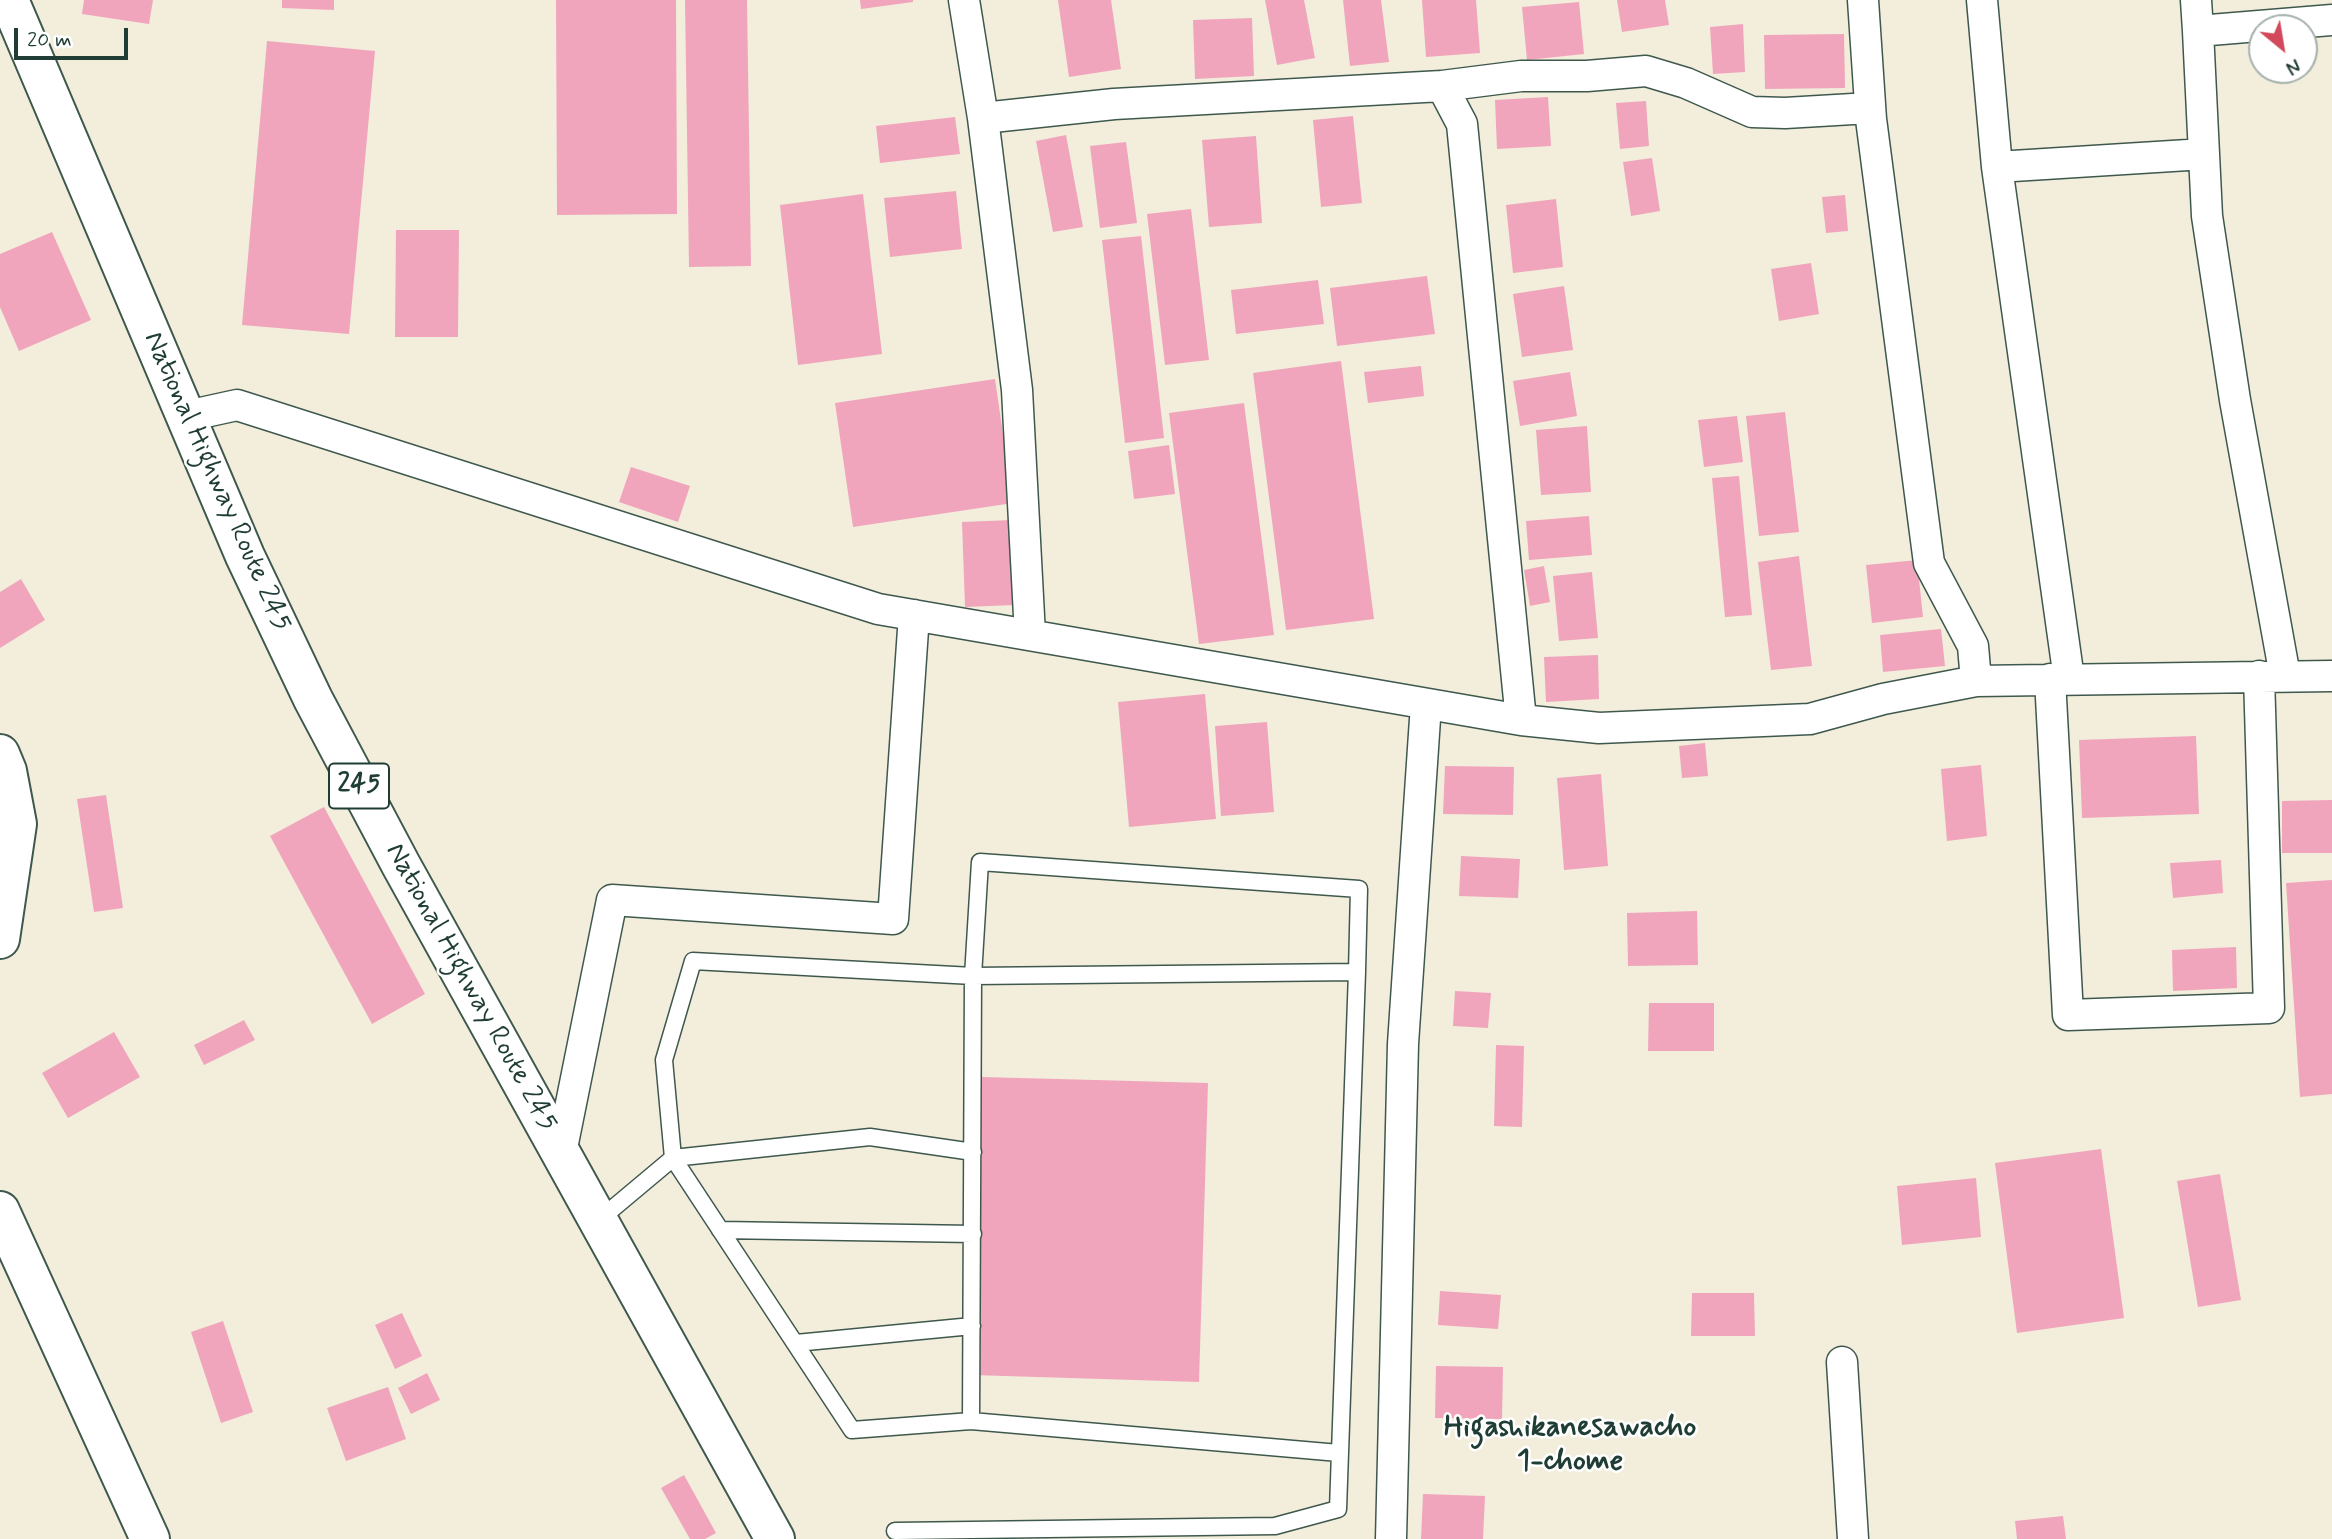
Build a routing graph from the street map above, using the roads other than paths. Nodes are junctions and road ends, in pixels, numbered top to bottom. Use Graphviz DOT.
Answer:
graph roads {
  1 [pos="9,0"];
  2 [pos="964,0"];
  3 [pos="1863,0"];
  4 [pos="1982,0"];
  5 [pos="2196,0"];
  6 [pos="2332,20"];
  7 [pos="2198,32"];
  8 [pos="1442,86"];
  9 [pos="1870,108"];
  10 [pos="983,118"];
  11 [pos="2204,154"];
  12 [pos="1997,167"];
  13 [pos="187,416"];
  14 [pos="914,615"];
  15 [pos="1030,635"];
  16 [pos="2272,676"];
  17 [pos="2332,676"];
  18 [pos="2060,679"];
  19 [pos="1976,681"];
  20 [pos="1426,704"];
  21 [pos="1521,720"];
  22 [pos="0,754"];
  23 [pos="0,939"];
  24 [pos="1357,972"];
  25 [pos="973,976"];
  26 [pos="974,1152"];
  27 [pos="561,1153"];
  28 [pos="673,1158"];
  29 [pos="0,1211"];
  30 [pos="599,1220"];
  31 [pos="720,1230"];
  32 [pos="973,1234"];
  33 [pos="972,1326"];
  34 [pos="796,1343"];
  35 [pos="1842,1362"];
  36 [pos="971,1421"];
  37 [pos="1339,1453"];
  38 [pos="895,1531"];
  39 [pos="150,1539"];
  40 [pos="775,1539"];
  41 [pos="1391,1539"];
  42 [pos="1853,1539"];
  1 -- 13 [label="main road, National Highway Route 245 / 245"];
  2 -- 10 [label="street"];
  3 -- 9 [label="street"];
  4 -- 12 [label="street"];
  5 -- 7 [label="street"];
  6 -- 7 [label="street"];
  7 -- 11 [label="street"];
  8 -- 9 [label="street"];
  8 -- 10 [label="street"];
  8 -- 21 [label="street"];
  9 -- 19 [label="street"];
  10 -- 15 [label="street"];
  11 -- 12 [label="street"];
  11 -- 16 [label="street"];
  12 -- 18 [label="street"];
  13 -- 14 [label="street"];
  13 -- 27 [label="main road, National Highway Route 245 / 245"];
  14 -- 15 [label="street"];
  14 -- 27 [label="street"];
  15 -- 20 [label="street"];
  16 -- 17 [label="street"];
  16 -- 18 [label="street"];
  16 -- 18 [label="street"];
  18 -- 19 [label="street"];
  19 -- 21 [label="street"];
  20 -- 21 [label="street"];
  20 -- 41 [label="street"];
  22 -- 23 [label="main road"];
  24 -- 25 [label="lane"];
  24 -- 25 [label="lane"];
  24 -- 37 [label="lane"];
  25 -- 26 [label="lane"];
  25 -- 28 [label="lane"];
  26 -- 28 [label="lane"];
  26 -- 32 [label="lane"];
  27 -- 30 [label="main road, National Highway Route 245 / 245"];
  28 -- 30 [label="lane"];
  28 -- 31 [label="lane"];
  29 -- 39 [label="main road"];
  30 -- 40 [label="main road, National Highway Route 245 / 245"];
  31 -- 32 [label="lane"];
  31 -- 34 [label="lane"];
  32 -- 33 [label="lane"];
  33 -- 34 [label="lane"];
  33 -- 36 [label="lane"];
  34 -- 36 [label="lane"];
  35 -- 42 [label="street"];
  36 -- 37 [label="lane"];
  37 -- 38 [label="lane"];
}
